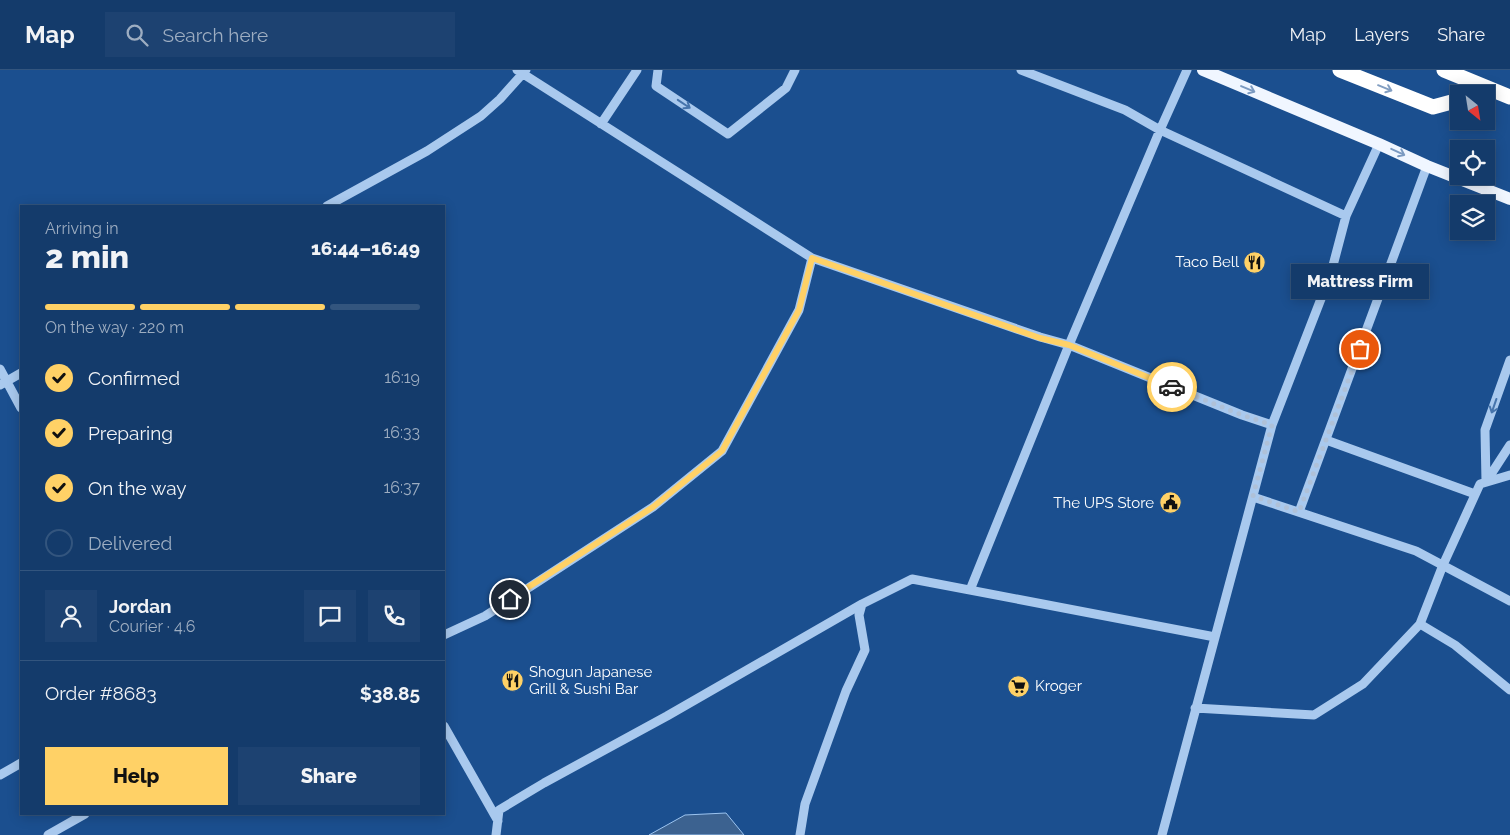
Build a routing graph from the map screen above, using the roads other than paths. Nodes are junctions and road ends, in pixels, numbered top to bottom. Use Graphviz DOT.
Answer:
graph roads {
  1 [pos="638,70"];
  2 [pos="658,70"];
  3 [pos="795,70"];
  4 [pos="1021,70"];
  5 [pos="1187,70"];
  6 [pos="1203,70"];
  7 [pos="1340,70"];
  8 [pos="1444,70"];
  9 [pos="522,71"];
  10 [pos="1473,85"];
  11 [pos="1495,94"];
  12 [pos="1510,97"];
  13 [pos="1450,102"];
  14 [pos="601,124"];
  15 [pos="1160,130"];
  16 [pos="1379,144"];
  17 [pos="1427,166"];
  18 [pos="1510,199"];
  19 [pos="329,205"];
  20 [pos="1346,216"];
  21 [pos="812,258"];
  22 [pos="1069,345"];
  23 [pos="1510,360"];
  24 [pos="0,370"];
  25 [pos="20,374"];
  26 [pos="3,383"];
  27 [pos="20,407"];
  28 [pos="1272,425"];
  29 [pos="1326,440"];
  30 [pos="1510,445"];
  31 [pos="1510,475"];
  32 [pos="1486,482"];
  33 [pos="1475,494"];
  34 [pos="1253,496"];
  35 [pos="1299,512"];
  36 [pos="1443,565"];
  37 [pos="970,590"];
  38 [pos="1510,601"];
  39 [pos="862,604"];
  40 [pos="1420,624"];
  41 [pos="445,635"];
  42 [pos="1215,637"];
  43 [pos="1510,690"];
  44 [pos="1196,708"];
  45 [pos="445,728"];
  46 [pos="20,764"];
  47 [pos="0,775"];
  48 [pos="83,815"];
  49 [pos="498,822"];
  50 [pos="48,835"];
  51 [pos="496,835"];
  52 [pos="800,835"];
  53 [pos="1162,835"];
  1 -- 14 [label="lane"];
  2 -- 3 [label="lane, one-way"];
  4 -- 15 [label="lane"];
  5 -- 15 [label="lane"];
  6 -- 16 [label="main road, one-way"];
  7 -- 13 [label="highway, one-way"];
  8 -- 10 [label="highway"];
  9 -- 14 [label="lane"];
  9 -- 19 [label="lane"];
  11 -- 12 [label="highway"];
  14 -- 21 [label="lane"];
  15 -- 20 [label="lane"];
  15 -- 22 [label="lane"];
  16 -- 17 [label="main road, one-way"];
  16 -- 20 [label="lane"];
  17 -- 18 [label="main road"];
  17 -- 29 [label="lane"];
  20 -- 28 [label="lane"];
  21 -- 22 [label="lane"];
  21 -- 41 [label="lane"];
  22 -- 28 [label="lane"];
  22 -- 37 [label="lane"];
  23 -- 32 [label="lane, one-way"];
  24 -- 26 [label="lane"];
  25 -- 26 [label="lane"];
  26 -- 27 [label="lane"];
  28 -- 34 [label="lane"];
  29 -- 33 [label="lane"];
  29 -- 35 [label="lane"];
  30 -- 32 [label="lane"];
  31 -- 32 [label="lane"];
  32 -- 33 [label="lane"];
  33 -- 36 [label="lane"];
  34 -- 35 [label="lane"];
  34 -- 42 [label="lane"];
  35 -- 36 [label="lane"];
  36 -- 38 [label="lane"];
  36 -- 40 [label="lane"];
  37 -- 39 [label="lane"];
  37 -- 42 [label="lane"];
  39 -- 49 [label="lane"];
  39 -- 52 [label="lane"];
  40 -- 43 [label="lane"];
  40 -- 44 [label="lane"];
  42 -- 44 [label="lane"];
  44 -- 53 [label="lane"];
  45 -- 49 [label="lane"];
  46 -- 47 [label="lane"];
  48 -- 50 [label="lane"];
  49 -- 51 [label="lane"];
}
